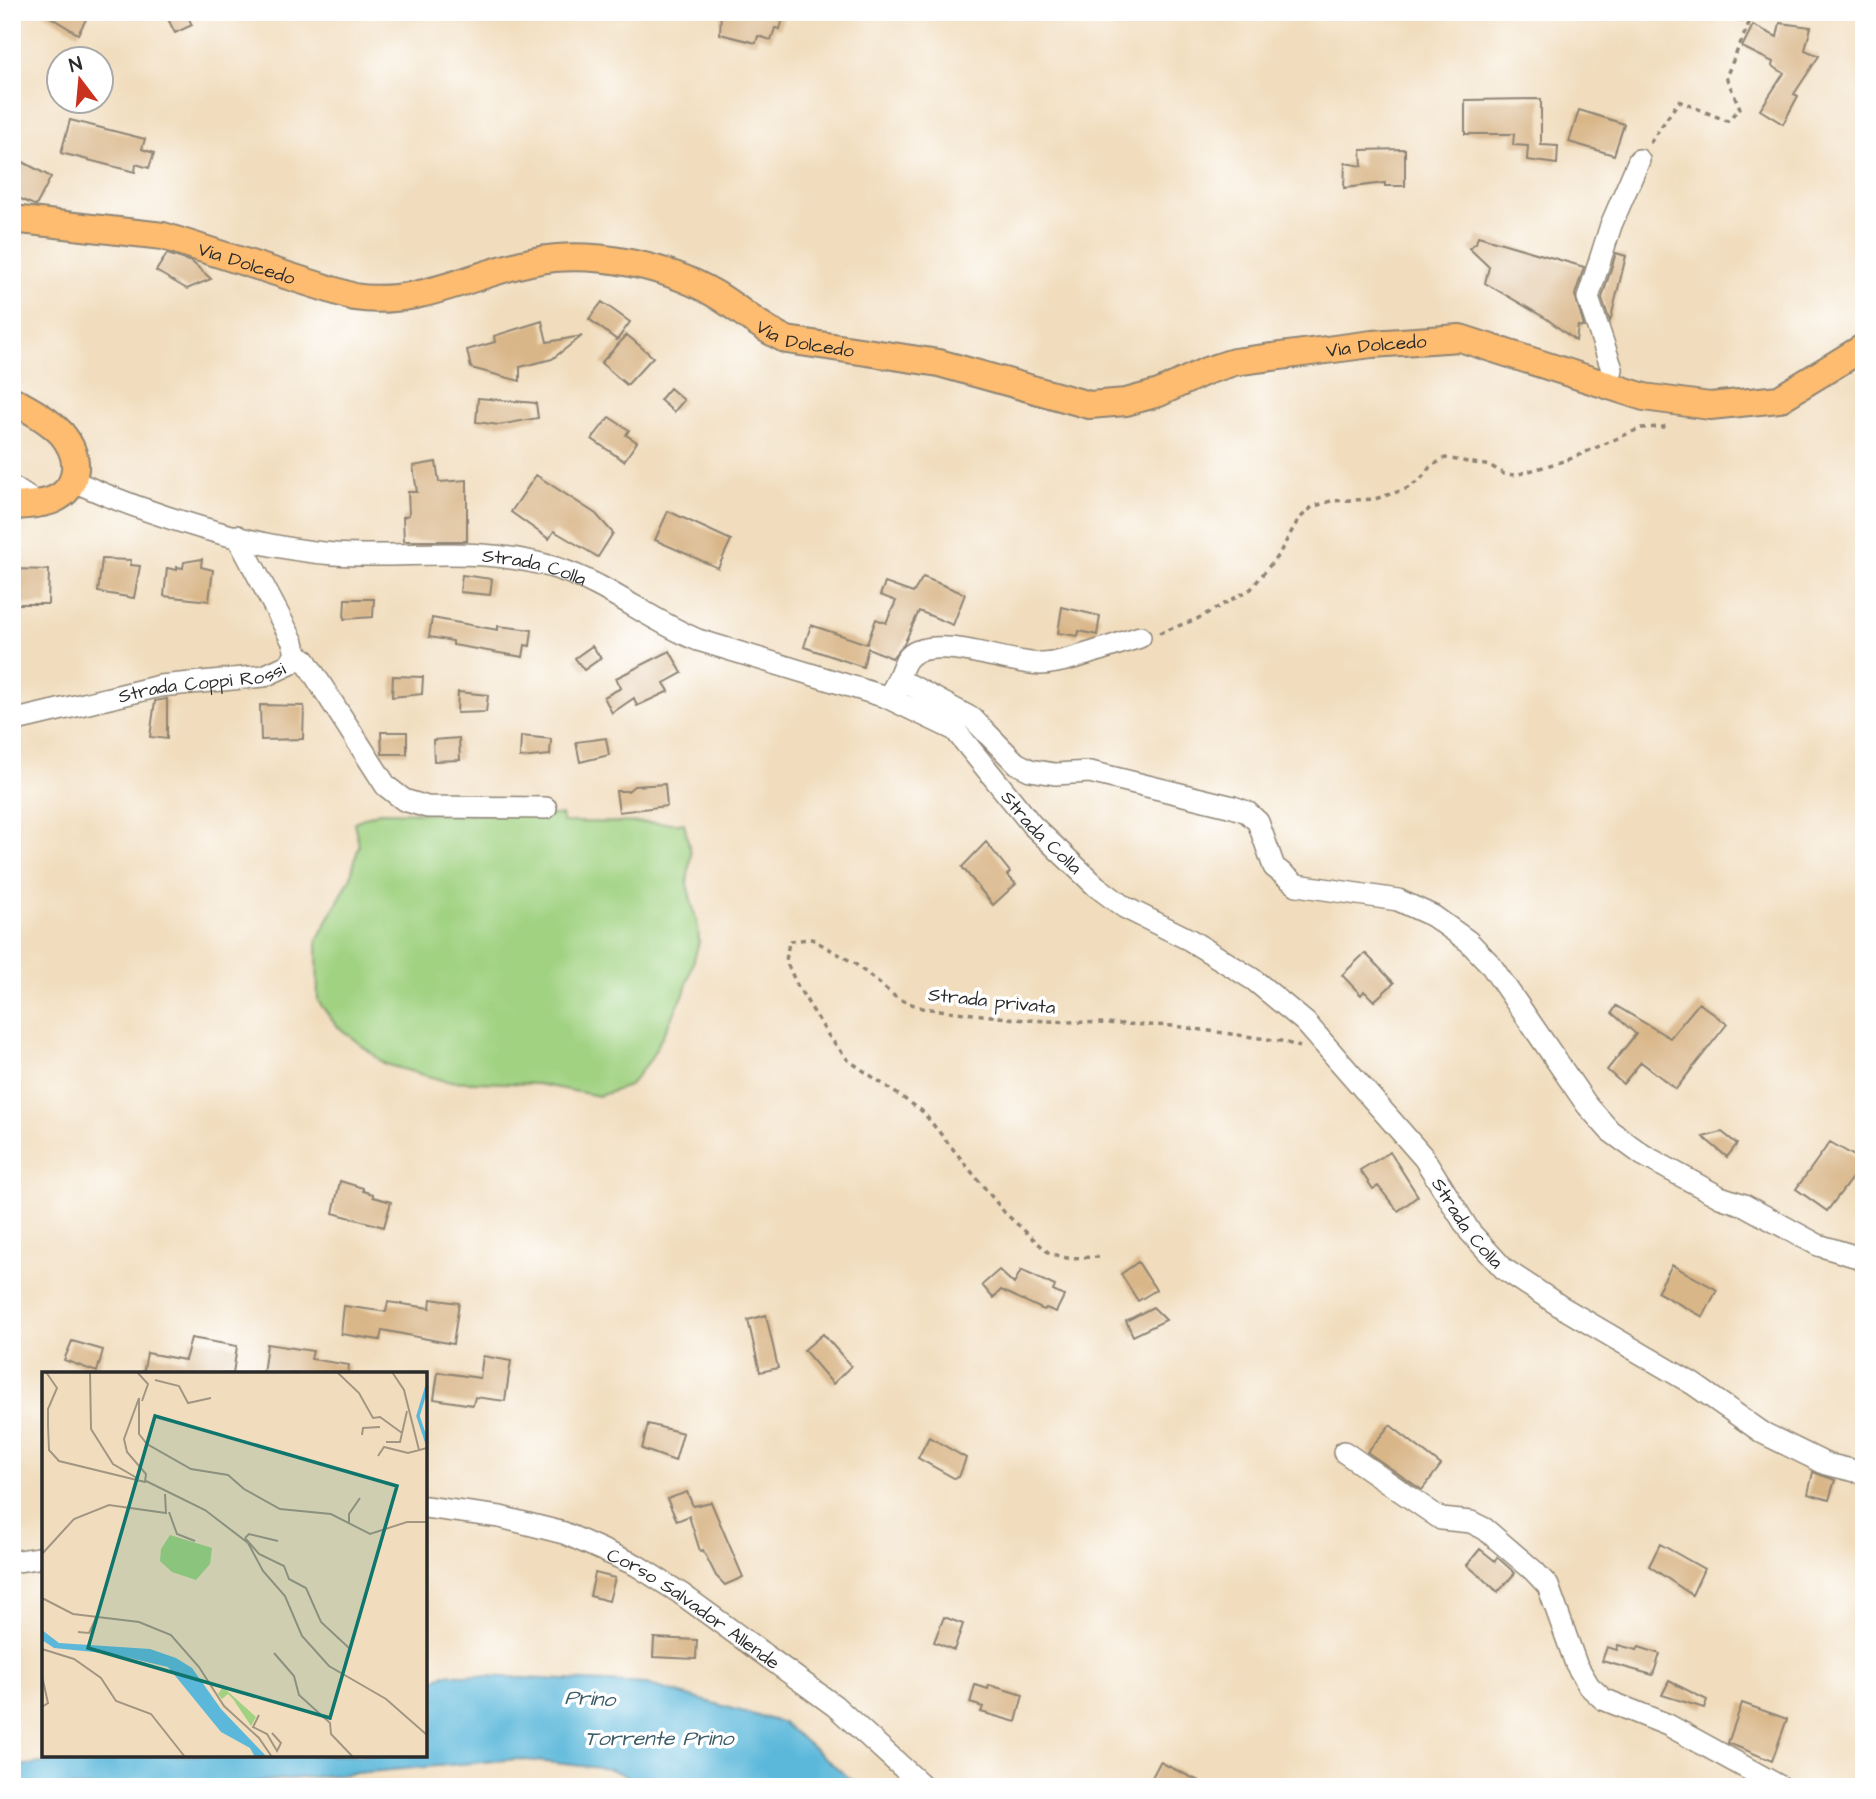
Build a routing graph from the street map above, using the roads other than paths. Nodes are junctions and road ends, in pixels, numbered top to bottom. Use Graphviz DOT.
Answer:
graph roads {
  1 [pos="1639,160"];
  2 [pos="12,219"];
  3 [pos="1864,347"];
  4 [pos="1608,385"];
  5 [pos="12,400"];
  6 [pos="73,481"];
  7 [pos="12,487"];
  8 [pos="40,505"];
  9 [pos="12,506"];
  10 [pos="237,536"];
  11 [pos="1140,637"];
  12 [pos="296,654"];
  13 [pos="892,690"];
  14 [pos="12,721"];
  15 [pos="547,808"];
  16 [pos="1864,1259"];
  17 [pos="1343,1452"];
  18 [pos="1864,1473"];
  19 [pos="427,1507"];
  20 [pos="42,1557"];
  21 [pos="12,1562"];
  22 [pos="924,1787"];
  23 [pos="1781,1787"];
  1 -- 4 [label="street"];
  2 -- 4 [label="main road, Via Dolcedo"];
  3 -- 4 [label="main road, Via Dolcedo"];
  5 -- 6 [label="main road"];
  6 -- 8 [label="main road"];
  6 -- 10 [label="street, Strada Colla"];
  7 -- 8 [label="street"];
  8 -- 9 [label="main road"];
  10 -- 12 [label="street, Strada Coppi Rossi"];
  10 -- 13 [label="street, Strada Colla"];
  11 -- 13 [label="street"];
  12 -- 14 [label="street, Strada Coppi Rossi"];
  12 -- 15 [label="street"];
  13 -- 16 [label="street"];
  13 -- 18 [label="street, Strada Colla"];
  17 -- 23 [label="street"];
  19 -- 22 [label="street, Corso Salvador Allende"];
  20 -- 21 [label="street"];
}
